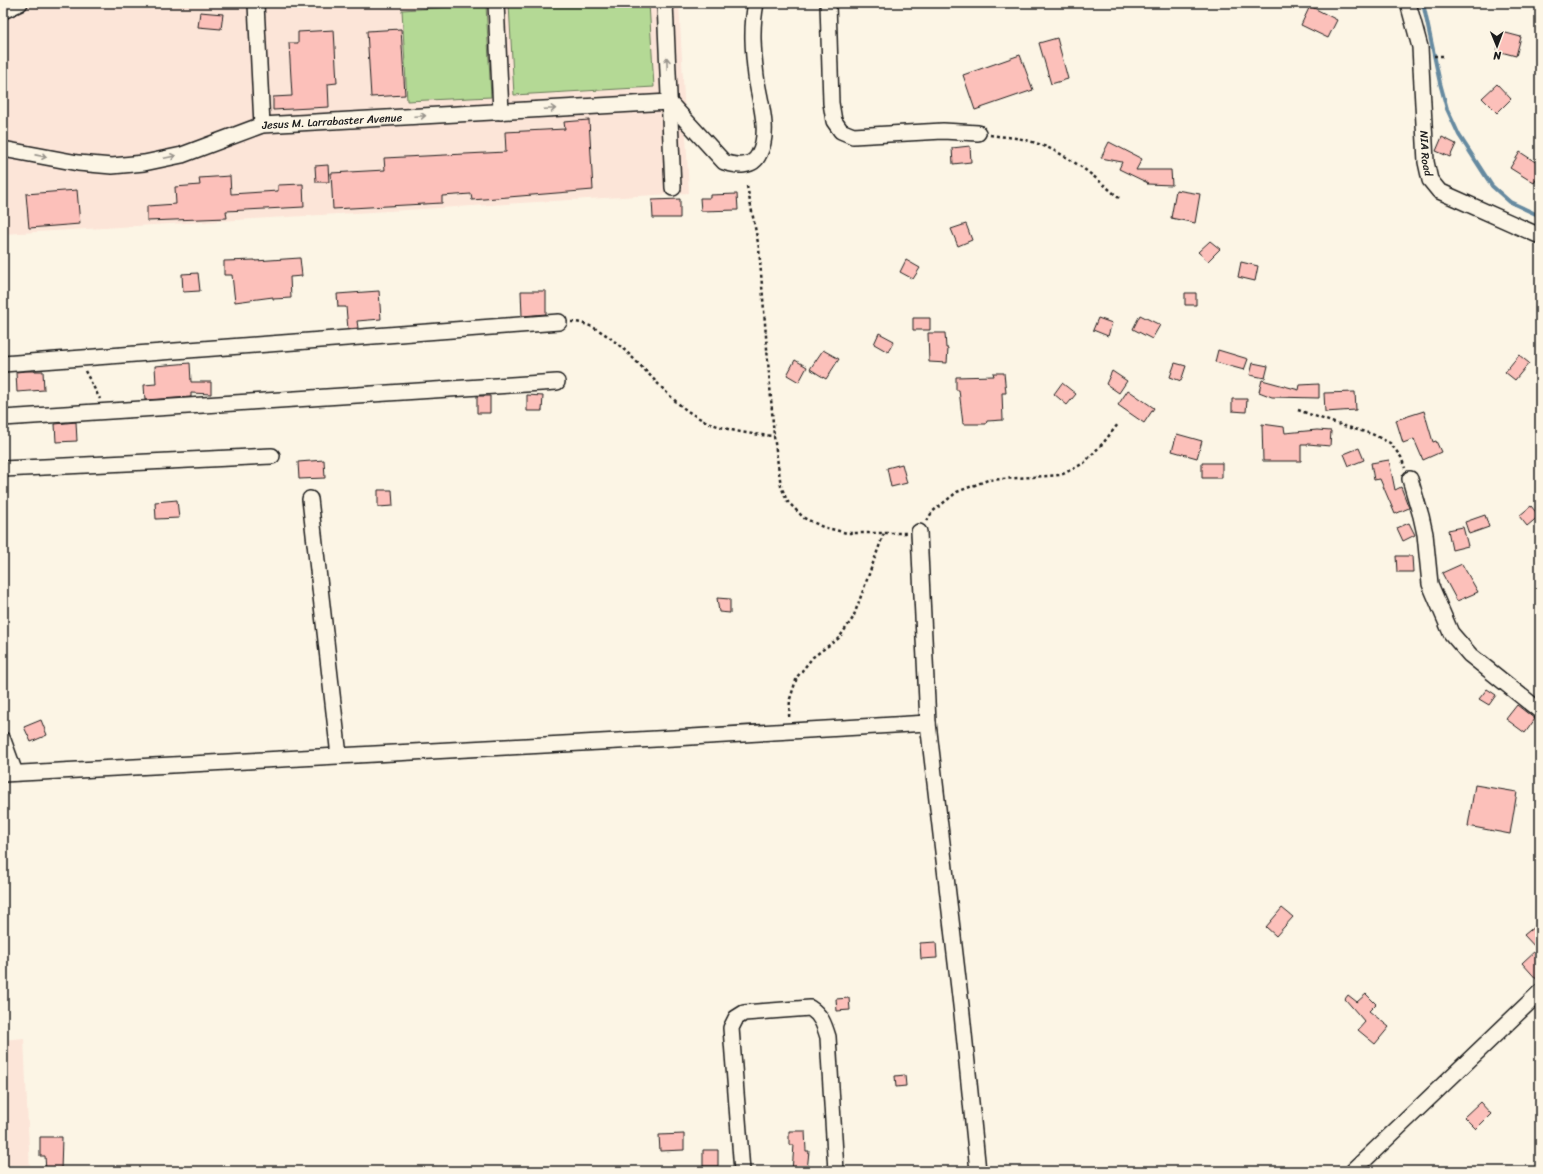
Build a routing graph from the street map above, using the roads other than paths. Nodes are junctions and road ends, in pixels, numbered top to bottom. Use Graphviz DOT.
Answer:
graph roads {
  1 [pos="20,3"];
  2 [pos="259,3"];
  3 [pos="496,3"];
  4 [pos="665,3"];
  5 [pos="756,3"];
  6 [pos="828,3"];
  7 [pos="1408,3"];
  8 [pos="3,11"];
  9 [pos="669,102"];
  10 [pos="501,112"];
  11 [pos="262,125"];
  12 [pos="978,133"];
  13 [pos="3,149"];
  14 [pos="673,188"];
  15 [pos="1540,236"];
  16 [pos="559,322"];
  17 [pos="3,364"];
  18 [pos="557,382"];
  19 [pos="3,418"];
  20 [pos="272,456"];
  21 [pos="3,469"];
  22 [pos="1410,479"];
  23 [pos="310,499"];
  24 [pos="919,532"];
  25 [pos="1540,711"];
  26 [pos="928,722"];
  27 [pos="3,740"];
  28 [pos="339,756"];
  29 [pos="9,774"];
  30 [pos="1540,992"];
  31 [pos="742,1171"];
  32 [pos="836,1171"];
  33 [pos="978,1171"];
  34 [pos="1353,1171"];
  1 -- 8 [label="street"];
  2 -- 11 [label="street"];
  3 -- 10 [label="street"];
  9 -- 4 [label="street, one-way"];
  5 -- 9 [label="street"];
  6 -- 12 [label="street"];
  7 -- 15 [label="street, NIA Road"];
  10 -- 9 [label="street, Jesus M. Larrabaster Avenue, one-way"];
  9 -- 14 [label="street"];
  11 -- 10 [label="street, Jesus M. Larrabaster Avenue, one-way"];
  13 -- 11 [label="street, Jesus M. Larrabaster Avenue, one-way"];
  16 -- 17 [label="street"];
  18 -- 19 [label="street"];
  20 -- 21 [label="street"];
  22 -- 25 [label="street"];
  23 -- 28 [label="street"];
  24 -- 26 [label="street"];
  26 -- 28 [label="street"];
  26 -- 33 [label="street"];
  27 -- 29 [label="street"];
  28 -- 29 [label="street"];
  30 -- 34 [label="street"];
  31 -- 32 [label="street"];
}
